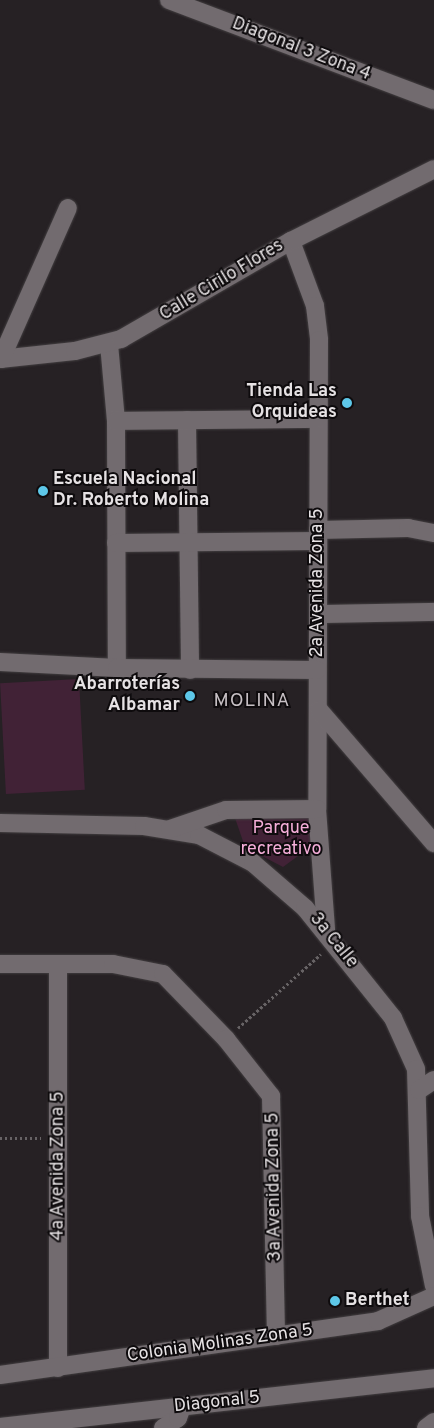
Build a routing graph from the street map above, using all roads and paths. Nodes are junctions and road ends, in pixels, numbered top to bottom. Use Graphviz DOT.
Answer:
graph roads {
  1 [pos="169,0"];
  2 [pos="434,100"];
  3 [pos="434,170"];
  4 [pos="68,208"];
  5 [pos="291,241"];
  6 [pos="109,344"];
  7 [pos="1,359"];
  8 [pos="318,419"];
  9 [pos="116,420"];
  10 [pos="187,420"];
  11 [pos="434,533"];
  12 [pos="318,536"];
  13 [pos="188,542"];
  14 [pos="116,543"];
  15 [pos="434,612"];
  16 [pos="319,614"];
  17 [pos="0,662"];
  18 [pos="117,668"];
  19 [pos="190,670"];
  20 [pos="318,670"];
  21 [pos="319,710"];
  22 [pos="317,808"];
  23 [pos="0,824"];
  24 [pos="170,829"];
  25 [pos="434,843"];
  26 [pos="330,936"];
  27 [pos="0,964"];
  28 [pos="58,965"];
  29 [pos="226,1039"];
  30 [pos="434,1080"];
  31 [pos="420,1090"];
  32 [pos="0,1138"];
  33 [pos="59,1138"];
  34 [pos="434,1286"];
  35 [pos="434,1296"];
  36 [pos="276,1336"];
  37 [pos="58,1368"];
  38 [pos="0,1375"];
  39 [pos="434,1378"];
  40 [pos="182,1407"];
  41 [pos="434,1422"];
  42 [pos="0,1427"];
  43 [pos="163,1428"];
  44 [pos="426,1428"];
  1 -- 2 [label="street, Diagonal 3 Zona 4"];
  3 -- 5 [label="street, Calle Cirilo Flores"];
  4 -- 7 [label="street"];
  5 -- 6 [label="street, Calle Cirilo Flores"];
  5 -- 8 [label="street, 2a Avenida Zona 5"];
  6 -- 7 [label="street, Calle Cirilo Flores"];
  6 -- 9 [label="street"];
  8 -- 10 [label="street"];
  8 -- 12 [label="street, 2a Avenida Zona 5"];
  9 -- 10 [label="street"];
  9 -- 14 [label="street"];
  10 -- 13 [label="street"];
  11 -- 12 [label="street"];
  12 -- 13 [label="street"];
  12 -- 16 [label="street, 2a Avenida Zona 5"];
  13 -- 14 [label="street"];
  13 -- 19 [label="street"];
  14 -- 18 [label="street"];
  15 -- 16 [label="street"];
  16 -- 20 [label="street, 2a Avenida Zona 5"];
  17 -- 18 [label="street"];
  18 -- 19 [label="street"];
  19 -- 20 [label="street"];
  20 -- 21 [label="street, 2a Avenida Zona 5"];
  21 -- 22 [label="street, 2a Avenida Zona 5"];
  21 -- 25 [label="street"];
  22 -- 24 [label="street"];
  22 -- 26 [label="street, 2a Avenida Zona 5"];
  23 -- 24 [label="street, 3a Calle"];
  24 -- 26 [label="street, 3a Calle"];
  26 -- 29 [label="path"];
  26 -- 31 [label="street, 3a Calle"];
  27 -- 28 [label="street, 3a Avenida Zona 5"];
  28 -- 29 [label="street, 3a Avenida Zona 5"];
  28 -- 33 [label="street, 4a Avenida Zona 5"];
  29 -- 36 [label="street, 3a Avenida Zona 5"];
  30 -- 31 [label="street"];
  31 -- 34 [label="street, 3a Calle"];
  32 -- 33 [label="path"];
  33 -- 37 [label="street, 4a Avenida Zona 5"];
  35 -- 36 [label="street, Colonia Molinas Zona 5"];
  36 -- 37 [label="street, Colonia Molinas Zona 5"];
  37 -- 38 [label="street, Colonia Molinas Zona 5"];
  39 -- 40 [label="street, Diagonal 5"];
  40 -- 42 [label="street, Diagonal 5"];
  40 -- 43 [label="street"];
  41 -- 44 [label="street"];
}
